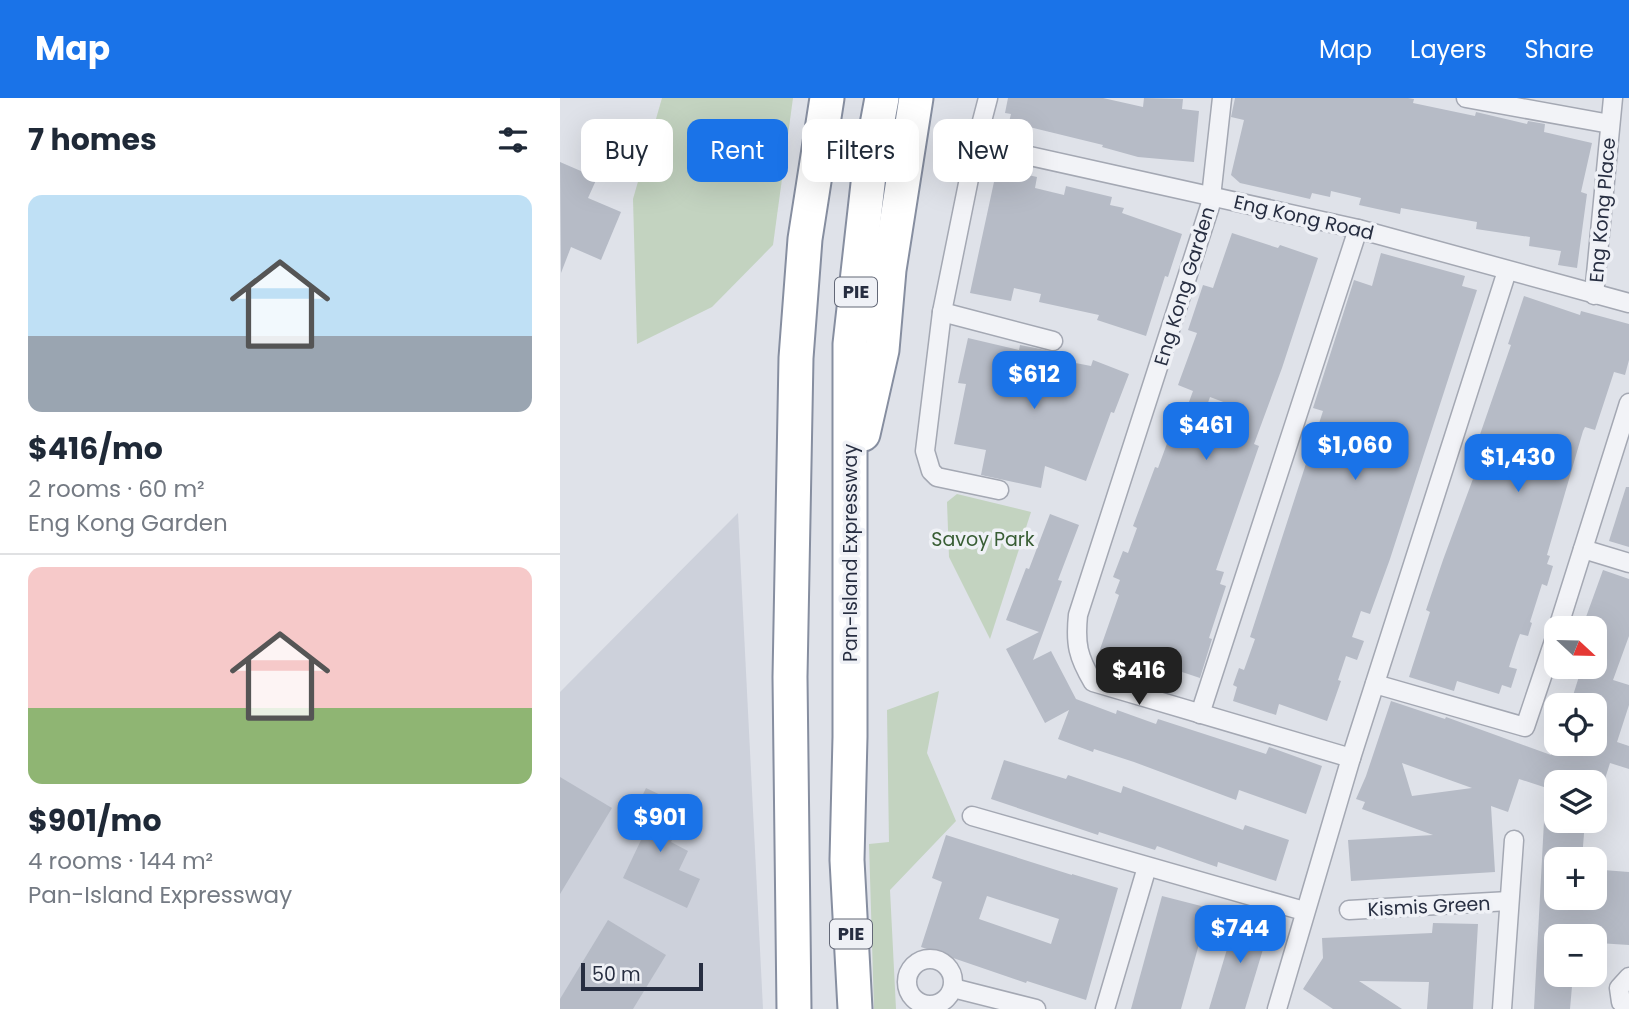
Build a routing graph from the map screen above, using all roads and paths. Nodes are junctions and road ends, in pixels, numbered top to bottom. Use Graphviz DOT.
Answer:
graph roads {
  1 [pos="827,98"];
  2 [pos="882,98"];
  3 [pos="916,98"];
  4 [pos="988,98"];
  5 [pos="1222,98"];
  6 [pos="1466,98"];
  7 [pos="1613,98"];
  8 [pos="1537,104"];
  9 [pos="983,119"];
  10 [pos="1610,124"];
  11 [pos="1033,157"];
  12 [pos="968,182"];
  13 [pos="1212,196"];
  14 [pos="1358,229"];
  15 [pos="1507,271"];
  16 [pos="1594,295"];
  17 [pos="1629,303"];
  18 [pos="942,312"];
  19 [pos="1053,341"];
  20 [pos="1629,404"];
  21 [pos="850,488"];
  22 [pos="999,490"];
  23 [pos="1583,549"];
  24 [pos="1629,563"];
  25 [pos="1562,616"];
  26 [pos="1544,671"];
  27 [pos="1374,684"];
  28 [pos="1200,714"];
  29 [pos="1350,758"];
  30 [pos="972,816"];
  31 [pos="1514,840"];
  32 [pos="1147,867"];
  33 [pos="1509,901"];
  34 [pos="1349,910"];
  35 [pos="1304,911"];
  36 [pos="1629,977"];
  37 [pos="953,988"];
  38 [pos="1629,1006"];
  39 [pos="794,1009"];
  40 [pos="855,1009"];
  41 [pos="1036,1009"];
  42 [pos="1105,1009"];
  43 [pos="1277,1009"];
  44 [pos="1502,1009"];
  1 -- 39 [label="highway"];
  2 -- 21 [label="highway, Pan-Island Expressway / PIE"];
  3 -- 21 [label="highway"];
  4 -- 9 [label="street"];
  5 -- 13 [label="street, Eng Kong Garden"];
  6 -- 8 [label="street, Eng Kong Place"];
  7 -- 10 [label="street, Eng Kong Place"];
  8 -- 10 [label="street, Eng Kong Place"];
  10 -- 16 [label="street, Eng Kong Place"];
  11 -- 13 [label="street, Eng Kong Road"];
  12 -- 18 [label="street"];
  13 -- 14 [label="street, Eng Kong Road"];
  13 -- 28 [label="street, Eng Kong Garden"];
  14 -- 15 [label="street, Eng Kong Road"];
  14 -- 28 [label="street"];
  15 -- 16 [label="street, Eng Kong Road"];
  15 -- 27 [label="street"];
  16 -- 17 [label="street, Eng Kong Road"];
  18 -- 19 [label="street"];
  18 -- 22 [label="street"];
  20 -- 23 [label="street"];
  21 -- 40 [label="highway, Pan-Island Expressway / PIE"];
  23 -- 24 [label="street"];
  23 -- 25 [label="street"];
  26 -- 27 [label="street"];
  27 -- 29 [label="street"];
  28 -- 29 [label="street, Eng Kong Garden"];
  29 -- 35 [label="street"];
  30 -- 32 [label="street"];
  31 -- 33 [label="street, Kismis Green"];
  32 -- 35 [label="street"];
  32 -- 42 [label="street"];
  33 -- 34 [label="street, Kismis Green"];
  33 -- 44 [label="street, Kismis Green"];
  35 -- 43 [label="street"];
  36 -- 38 [label="street"];
  37 -- 41 [label="street"];
}
